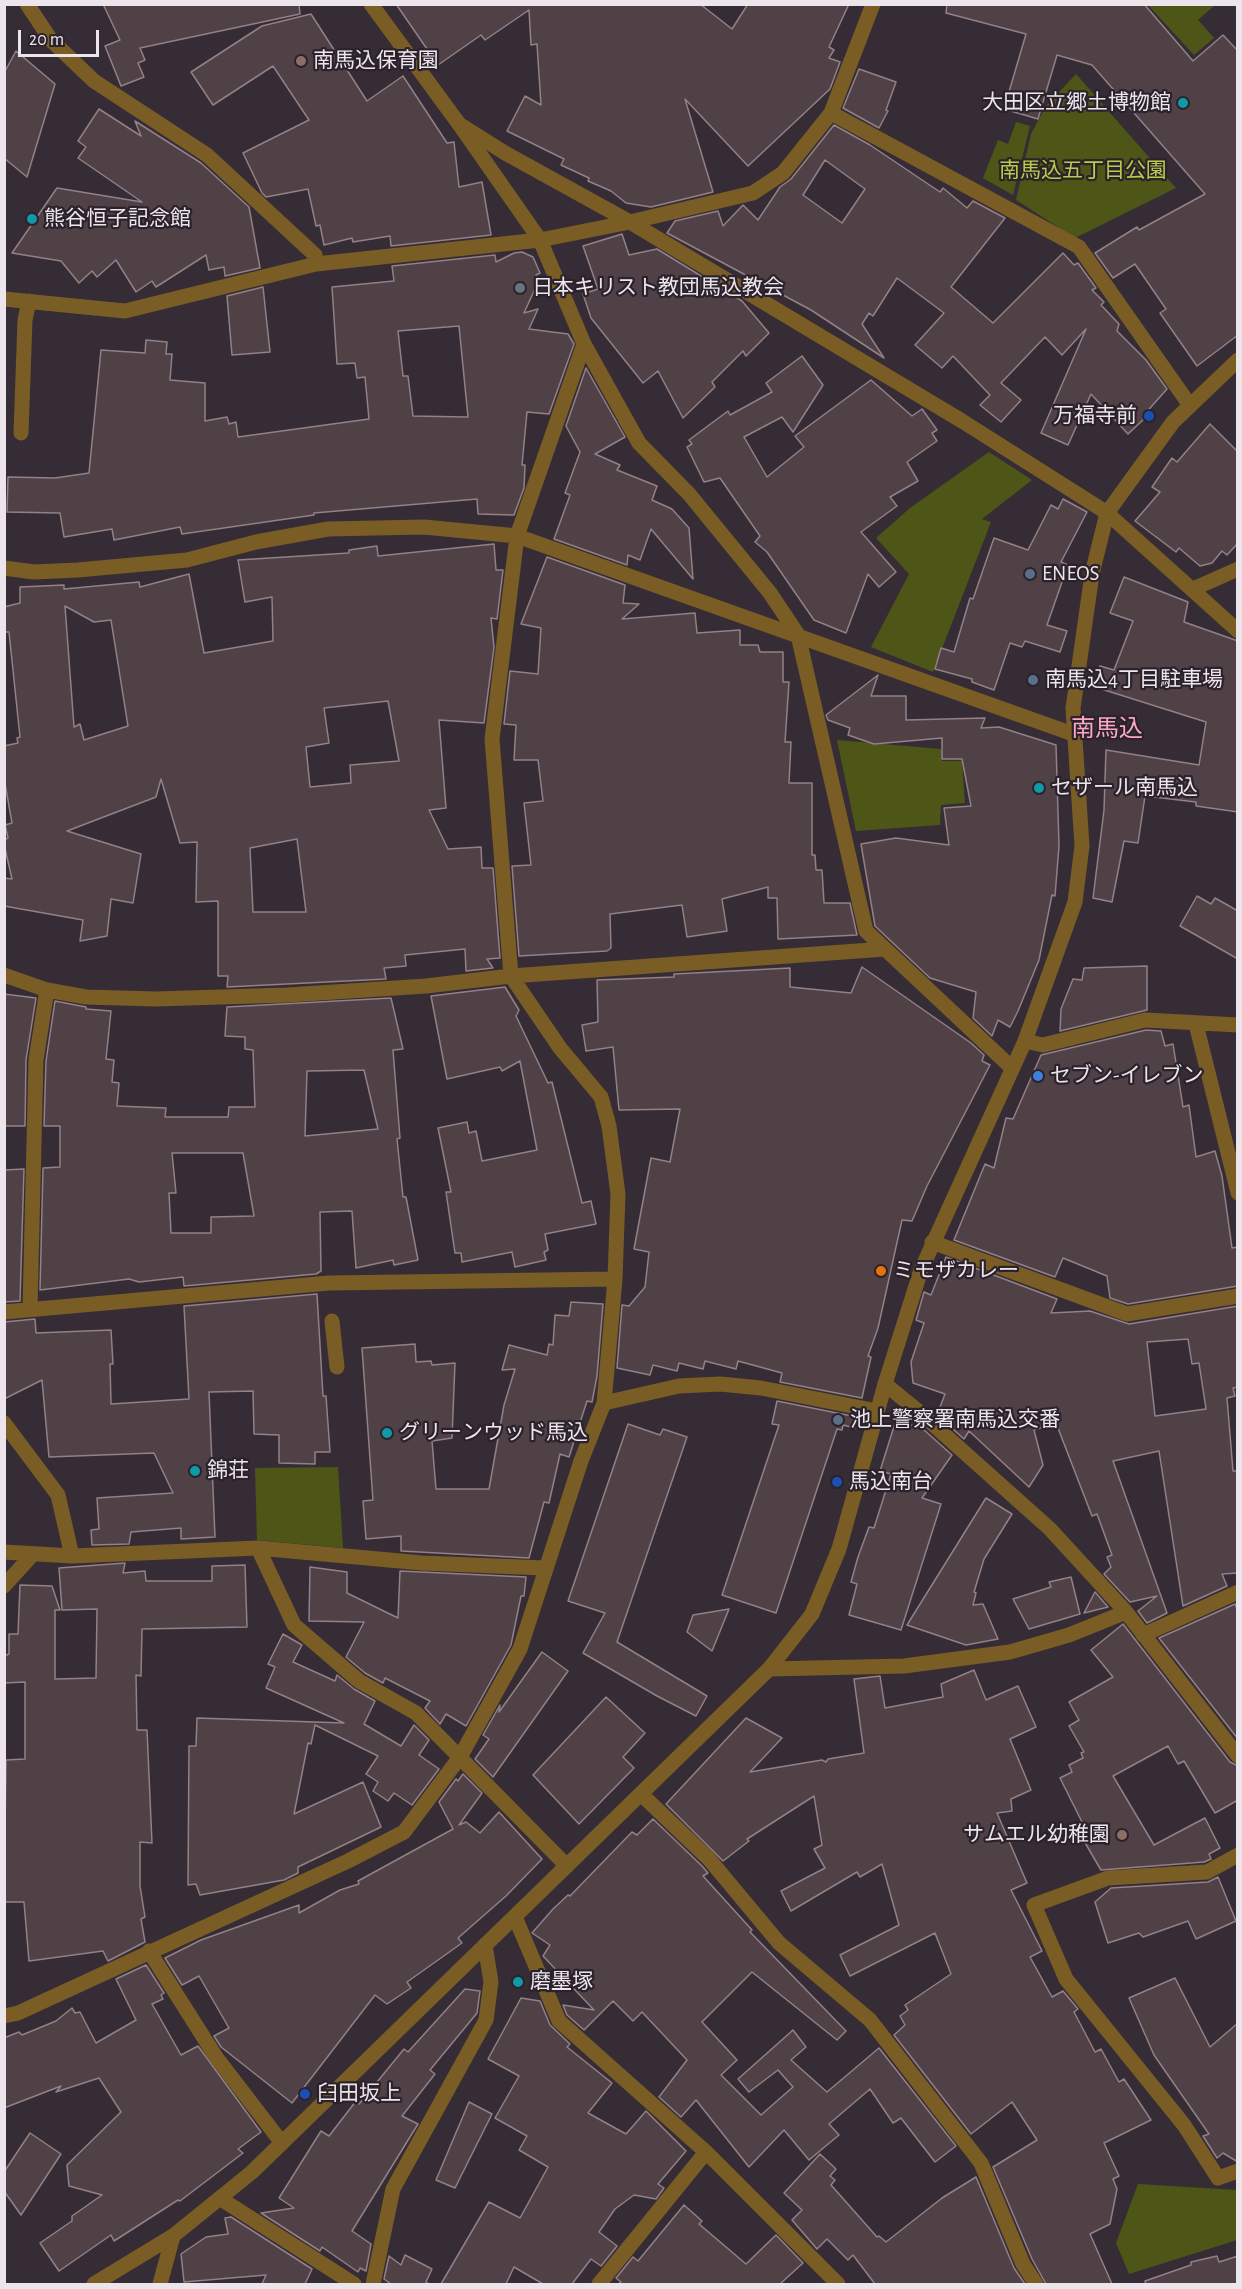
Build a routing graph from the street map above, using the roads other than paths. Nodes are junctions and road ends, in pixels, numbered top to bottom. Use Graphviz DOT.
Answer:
graph roads {
  1 [pos="27,4"];
  2 [pos="370,4"];
  3 [pos="873,4"];
  4 [pos="831,113"];
  5 [pos="459,124"];
  6 [pos="630,222"];
  7 [pos="540,240"];
  8 [pos="316,264"];
  9 [pos="4,299"];
  10 [pos="29,301"];
  11 [pos="584,344"];
  12 [pos="1238,360"];
  13 [pos="1189,404"];
  14 [pos="21,433"];
  15 [pos="1107,513"];
  16 [pos="517,536"];
  17 [pos="4,568"];
  18 [pos="1238,569"];
  19 [pos="1193,590"];
  20 [pos="1238,631"];
  21 [pos="798,635"];
  22 [pos="1073,734"];
  23 [pos="885,949"];
  24 [pos="4,975"];
  25 [pos="511,976"];
  26 [pos="47,990"];
  27 [pos="1196,1024"];
  28 [pos="1238,1025"];
  29 [pos="1025,1041"];
  30 [pos="1012,1068"];
  31 [pos="1238,1192"];
  32 [pos="932,1242"];
  33 [pos="615,1279"];
  34 [pos="1238,1296"];
  35 [pos="30,1308"];
  36 [pos="4,1312"];
  37 [pos="332,1321"];
  38 [pos="337,1367"];
  39 [pos="885,1384"];
  40 [pos="604,1403"];
  41 [pos="877,1411"];
  42 [pos="4,1422"];
  43 [pos="258,1548"];
  44 [pos="4,1552"];
  45 [pos="33,1554"];
  46 [pos="72,1556"];
  47 [pos="545,1568"];
  48 [pos="4,1586"];
  49 [pos="1238,1592"];
  50 [pos="1126,1612"];
  51 [pos="1143,1635"];
  52 [pos="769,1669"];
  53 [pos="1238,1756"];
  54 [pos="460,1757"];
  55 [pos="641,1794"];
  56 [pos="1238,1855"];
  57 [pos="567,1866"];
  58 [pos="515,1917"];
  59 [pos="485,1945"];
  60 [pos="149,1951"];
  61 [pos="4,2016"];
  62 [pos="282,2143"];
  63 [pos="706,2152"];
  64 [pos="1238,2171"];
  65 [pos="221,2199"];
  66 [pos="173,2236"];
  67 [pos="94,2284"];
  68 [pos="160,2284"];
  69 [pos="354,2284"];
  70 [pos="373,2284"];
  71 [pos="599,2284"];
  72 [pos="838,2284"];
  73 [pos="1036,2284"];
  1 -- 8 [label="street"];
  2 -- 5 [label="street"];
  3 -- 4 [label="street"];
  4 -- 6 [label="street"];
  4 -- 13 [label="street"];
  5 -- 6 [label="street"];
  5 -- 7 [label="street"];
  6 -- 7 [label="street"];
  6 -- 15 [label="street"];
  7 -- 8 [label="street"];
  7 -- 11 [label="street"];
  8 -- 10 [label="street"];
  9 -- 10 [label="street"];
  10 -- 14 [label="street"];
  11 -- 16 [label="street"];
  11 -- 21 [label="street"];
  12 -- 13 [label="street"];
  13 -- 15 [label="street"];
  15 -- 19 [label="street"];
  15 -- 22 [label="street"];
  16 -- 17 [label="street"];
  16 -- 21 [label="street"];
  16 -- 25 [label="street"];
  18 -- 19 [label="street"];
  19 -- 20 [label="street"];
  21 -- 22 [label="street"];
  21 -- 23 [label="street"];
  22 -- 29 [label="street"];
  23 -- 25 [label="street"];
  23 -- 30 [label="street"];
  24 -- 26 [label="street"];
  25 -- 26 [label="street"];
  25 -- 33 [label="street"];
  26 -- 35 [label="street"];
  27 -- 28 [label="street"];
  27 -- 29 [label="street"];
  27 -- 31 [label="street"];
  29 -- 30 [label="street"];
  30 -- 32 [label="street"];
  32 -- 34 [label="street"];
  32 -- 39 [label="street"];
  33 -- 35 [label="street"];
  33 -- 40 [label="street"];
  35 -- 36 [label="street"];
  37 -- 38 [label="street"];
  39 -- 41 [label="street"];
  39 -- 50 [label="street"];
  40 -- 41 [label="street"];
  40 -- 47 [label="street"];
  41 -- 52 [label="street"];
  42 -- 46 [label="street"];
  43 -- 46 [label="street"];
  43 -- 47 [label="street"];
  43 -- 54 [label="street"];
  44 -- 45 [label="street"];
  45 -- 46 [label="street"];
  45 -- 48 [label="street"];
  47 -- 54 [label="street"];
  49 -- 51 [label="street"];
  50 -- 51 [label="street"];
  50 -- 52 [label="street"];
  51 -- 53 [label="street"];
  52 -- 55 [label="street"];
  54 -- 57 [label="street"];
  54 -- 60 [label="street"];
  55 -- 57 [label="street"];
  55 -- 73 [label="street"];
  56 -- 64 [label="street"];
  57 -- 58 [label="street"];
  58 -- 59 [label="street"];
  58 -- 63 [label="street"];
  59 -- 62 [label="street"];
  59 -- 70 [label="street"];
  60 -- 61 [label="street"];
  60 -- 62 [label="street"];
  62 -- 65 [label="street"];
  63 -- 71 [label="street"];
  63 -- 72 [label="street"];
  65 -- 66 [label="street"];
  65 -- 69 [label="street"];
  66 -- 67 [label="street"];
  66 -- 68 [label="street"];
}
